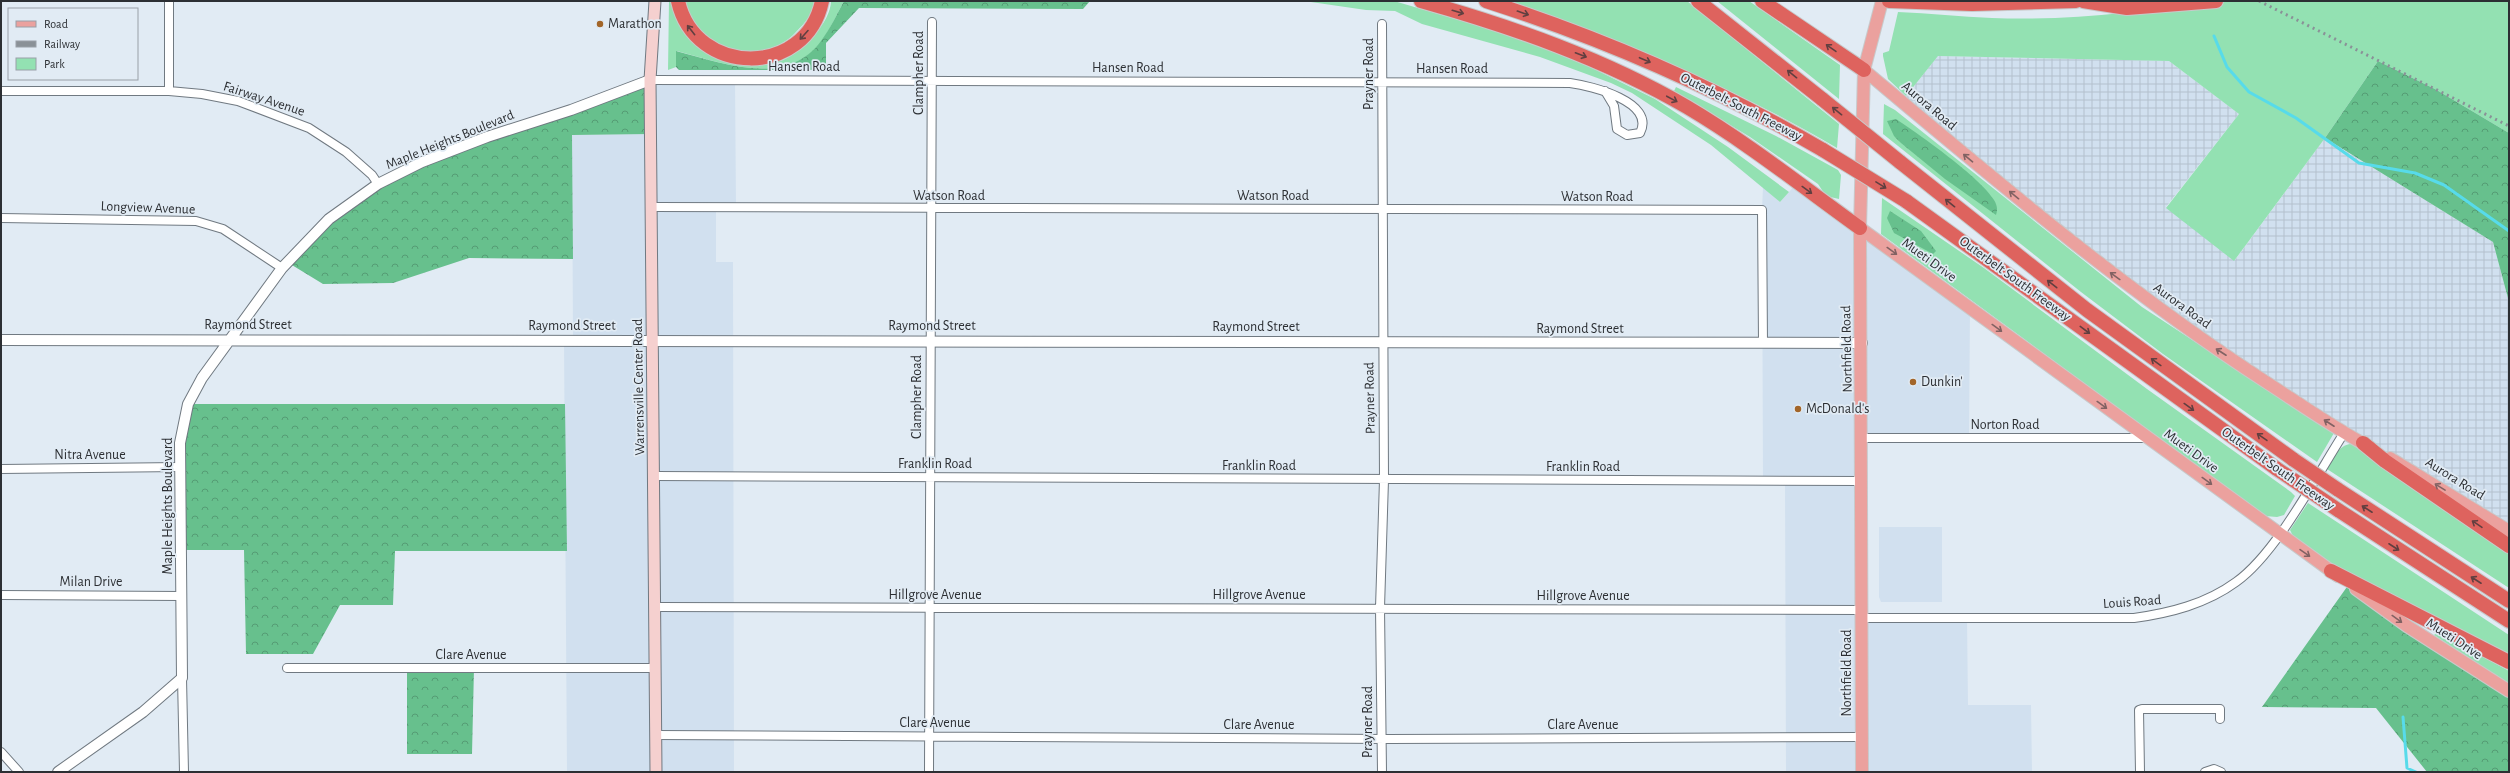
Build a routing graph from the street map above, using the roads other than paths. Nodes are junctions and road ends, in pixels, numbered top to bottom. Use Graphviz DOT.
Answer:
graph roads {
  1 [pos="169,1"];
  2 [pos="655,1"];
  3 [pos="678,1"];
  4 [pos="822,1"];
  5 [pos="1421,1"];
  6 [pos="1486,1"];
  7 [pos="1698,1"];
  8 [pos="1762,1"];
  9 [pos="1882,1"];
  10 [pos="1889,1"];
  11 [pos="2076,1"];
  12 [pos="2083,1"];
  13 [pos="2216,1"];
  14 [pos="932,22"];
  15 [pos="1382,24"];
  16 [pos="1864,70"];
  17 [pos="650,80"];
  18 [pos="932,81"];
  19 [pos="1382,82"];
  20 [pos="1,91"];
  21 [pos="170,92"];
  22 [pos="1605,92"];
  23 [pos="378,184"];
  24 [pos="652,207"];
  25 [pos="932,209"];
  26 [pos="1382,209"];
  27 [pos="1,218"];
  28 [pos="1860,228"];
  29 [pos="282,268"];
  30 [pos="230,339"];
  31 [pos="1,340"];
  32 [pos="653,340"];
  33 [pos="930,340"];
  34 [pos="1382,342"];
  35 [pos="1763,343"];
  36 [pos="1862,343"];
  37 [pos="2344,433"];
  38 [pos="1862,438"];
  39 [pos="2148,438"];
  40 [pos="2363,443"];
  41 [pos="1,468"];
  42 [pos="180,468"];
  43 [pos="655,476"];
  44 [pos="930,478"];
  45 [pos="1384,480"];
  46 [pos="1862,481"];
  47 [pos="2509,531"];
  48 [pos="2279,534"];
  49 [pos="2509,546"];
  50 [pos="2331,571"];
  51 [pos="1,595"];
  52 [pos="182,596"];
  53 [pos="2509,601"];
  54 [pos="655,607"];
  55 [pos="929,608"];
  56 [pos="1380,608"];
  57 [pos="1862,614"];
  58 [pos="2509,621"];
  59 [pos="2509,662"];
  60 [pos="287,668"];
  61 [pos="656,668"];
  62 [pos="182,678"];
  63 [pos="2509,691"];
  64 [pos="2220,719"];
  65 [pos="655,735"];
  66 [pos="929,736"];
  67 [pos="1862,737"];
  68 [pos="1382,739"];
  69 [pos="1,752"];
  70 [pos="19,772"];
  71 [pos="58,772"];
  72 [pos="184,772"];
  73 [pos="656,772"];
  74 [pos="929,772"];
  75 [pos="1382,772"];
  76 [pos="1862,772"];
  77 [pos="2140,772"];
  78 [pos="2205,772"];
  79 [pos="2221,772"];
  1 -- 21 [label="street"];
  2 -- 17 [label="main road, Warrensville Center Road"];
  4 -- 3 [label="highway, one-way"];
  5 -- 28 [label="highway, one-way"];
  6 -- 58 [label="highway, Outerbelt South Freeway, one-way, bridge"];
  53 -- 7 [label="highway, Outerbelt South Freeway, one-way, bridge"];
  16 -- 8 [label="highway, one-way"];
  9 -- 16 [label="main road, Northfield Road"];
  10 -- 11 [label="highway"];
  12 -- 13 [label="highway"];
  14 -- 18 [label="street, Clampher Road"];
  15 -- 19 [label="street, Prayner Road"];
  16 -- 28 [label="main road, Northfield Road"];
  37 -- 16 [label="main road, Aurora Road, one-way"];
  17 -- 18 [label="street, Hansen Road"];
  17 -- 23 [label="street, Maple Heights Boulevard"];
  17 -- 24 [label="main road, Warrensville Center Road"];
  18 -- 19 [label="street, Hansen Road"];
  18 -- 25 [label="street, Clampher Road"];
  19 -- 22 [label="street, Hansen Road"];
  19 -- 26 [label="street, Prayner Road"];
  20 -- 21 [label="street, Fairway Avenue"];
  21 -- 23 [label="street, Fairway Avenue"];
  22 -- 22 [label="street, Hansen Road"];
  23 -- 29 [label="street, Maple Heights Boulevard"];
  24 -- 25 [label="street, Watson Road"];
  24 -- 32 [label="main road, Warrensville Center Road"];
  25 -- 26 [label="street, Watson Road"];
  25 -- 33 [label="street, Clampher Road"];
  26 -- 34 [label="street, Prayner Road"];
  26 -- 35 [label="street, Watson Road"];
  27 -- 29 [label="street, Longview Avenue"];
  28 -- 36 [label="main road, Northfield Road"];
  28 -- 39 [label="main road, Mueti Drive, one-way"];
  29 -- 30 [label="street, Maple Heights Boulevard"];
  30 -- 31 [label="street, Raymond Street"];
  30 -- 32 [label="street, Raymond Street"];
  30 -- 42 [label="street, Maple Heights Boulevard"];
  32 -- 33 [label="street, Raymond Street"];
  32 -- 43 [label="main road, Warrensville Center Road"];
  33 -- 34 [label="street, Raymond Street"];
  33 -- 44 [label="street, Clampher Road"];
  34 -- 35 [label="street, Raymond Street"];
  34 -- 45 [label="street, Prayner Road"];
  35 -- 36 [label="street, Raymond Street"];
  36 -- 38 [label="main road, Northfield Road"];
  37 -- 40 [label="main road, Aurora Road"];
  37 -- 48 [label="street, Louis Road"];
  38 -- 39 [label="street, Norton Road"];
  38 -- 46 [label="main road, Northfield Road"];
  39 -- 48 [label="main road, Mueti Drive, one-way"];
  47 -- 40 [label="main road, Aurora Road, one-way"];
  49 -- 40 [label="highway, one-way"];
  41 -- 42 [label="street, Nitra Avenue"];
  42 -- 52 [label="street, Maple Heights Boulevard"];
  43 -- 44 [label="street, Franklin Road"];
  43 -- 54 [label="main road, Warrensville Center Road"];
  44 -- 45 [label="street, Franklin Road"];
  44 -- 55 [label="street, Clampher Road"];
  45 -- 46 [label="street, Franklin Road"];
  45 -- 56 [label="street, Prayner Road"];
  46 -- 57 [label="main road, Northfield Road"];
  48 -- 50 [label="main road, Mueti Drive, one-way"];
  48 -- 57 [label="street, Louis Road"];
  50 -- 59 [label="highway"];
  50 -- 63 [label="main road, Mueti Drive, one-way"];
  51 -- 52 [label="street, Milan Drive"];
  52 -- 62 [label="street, Maple Heights Boulevard"];
  54 -- 55 [label="street, Hillgrove Avenue"];
  54 -- 61 [label="main road, Warrensville Center Road"];
  55 -- 56 [label="street, Hillgrove Avenue"];
  55 -- 66 [label="street, Clampher Road"];
  56 -- 57 [label="street, Hillgrove Avenue"];
  56 -- 68 [label="street, Prayner Road"];
  57 -- 67 [label="main road, Northfield Road"];
  60 -- 61 [label="street, Clare Avenue"];
  61 -- 65 [label="main road, Warrensville Center Road"];
  62 -- 71 [label="street"];
  62 -- 72 [label="street"];
  64 -- 77 [label="street"];
  65 -- 66 [label="street, Clare Avenue"];
  65 -- 73 [label="main road, Warrensville Center Road"];
  66 -- 68 [label="street, Clare Avenue"];
  66 -- 74 [label="street, Clampher Road"];
  67 -- 68 [label="street, Clare Avenue"];
  67 -- 76 [label="main road, Northfield Road"];
  68 -- 75 [label="street, Prayner Road"];
  69 -- 70 [label="street"];
  78 -- 79 [label="street"];
}
